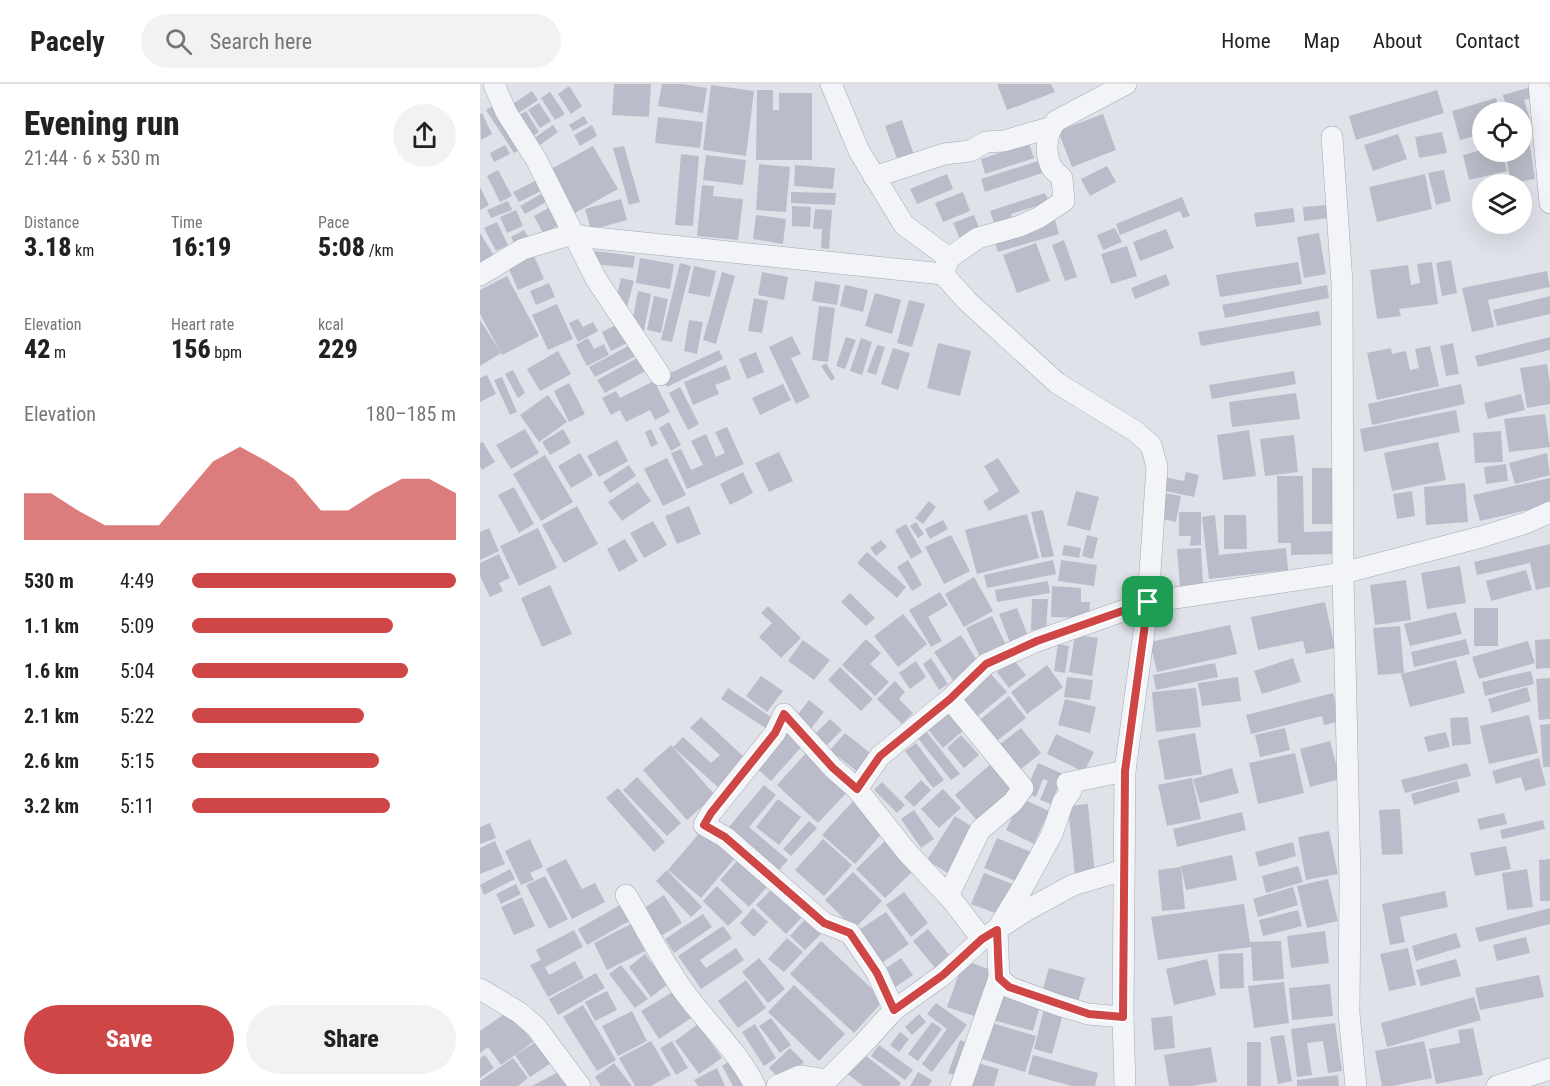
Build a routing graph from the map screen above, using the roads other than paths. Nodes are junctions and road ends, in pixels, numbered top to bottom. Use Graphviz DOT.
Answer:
graph roads {
  1 [pos="494,84"];
  2 [pos="831,84"];
  3 [pos="1126,84"];
  4 [pos="1539,84"];
  5 [pos="1052,127"];
  6 [pos="1332,137"];
  7 [pos="874,177"];
  8 [pos="1550,203"];
  9 [pos="573,234"];
  10 [pos="946,266"];
  11 [pos="480,275"];
  12 [pos="660,375"];
  13 [pos="1550,512"];
  14 [pos="1343,573"];
  15 [pos="1148,602"];
  16 [pos="950,699"];
  17 [pos="1125,771"];
  18 [pos="857,789"];
  19 [pos="1124,870"];
  20 [pos="626,895"];
  21 [pos="948,896"];
  22 [pos="989,934"];
  23 [pos="999,978"];
  24 [pos="480,989"];
  25 [pos="894,1010"];
  26 [pos="1123,1017"];
  27 [pos="1550,1069"];
  28 [pos="833,1083"];
  29 [pos="580,1086"];
  30 [pos="755,1086"];
  31 [pos="777,1086"];
  32 [pos="961,1086"];
  33 [pos="1125,1086"];
  34 [pos="1356,1086"];
  35 [pos="1497,1086"];
  1 -- 9 [label="street"];
  2 -- 7 [label="street"];
  3 -- 5 [label="street"];
  4 -- 8 [label="street"];
  5 -- 7 [label="street"];
  5 -- 10 [label="street"];
  6 -- 14 [label="street"];
  7 -- 10 [label="street"];
  9 -- 10 [label="street"];
  9 -- 11 [label="street"];
  9 -- 12 [label="street"];
  10 -- 15 [label="street"];
  13 -- 14 [label="street"];
  14 -- 15 [label="street"];
  14 -- 34 [label="street"];
  15 -- 16 [label="street"];
  15 -- 17 [label="street"];
  16 -- 18 [label="street"];
  16 -- 21 [label="street"];
  17 -- 19 [label="street"];
  17 -- 22 [label="street"];
  18 -- 21 [label="street"];
  18 -- 25 [label="street"];
  19 -- 22 [label="street"];
  19 -- 26 [label="street"];
  20 -- 30 [label="street"];
  21 -- 22 [label="street"];
  22 -- 23 [label="street"];
  22 -- 25 [label="street"];
  23 -- 26 [label="street"];
  23 -- 32 [label="street"];
  24 -- 29 [label="street"];
  25 -- 28 [label="street"];
  26 -- 33 [label="street"];
  27 -- 35 [label="street"];
  28 -- 31 [label="street"];
}
